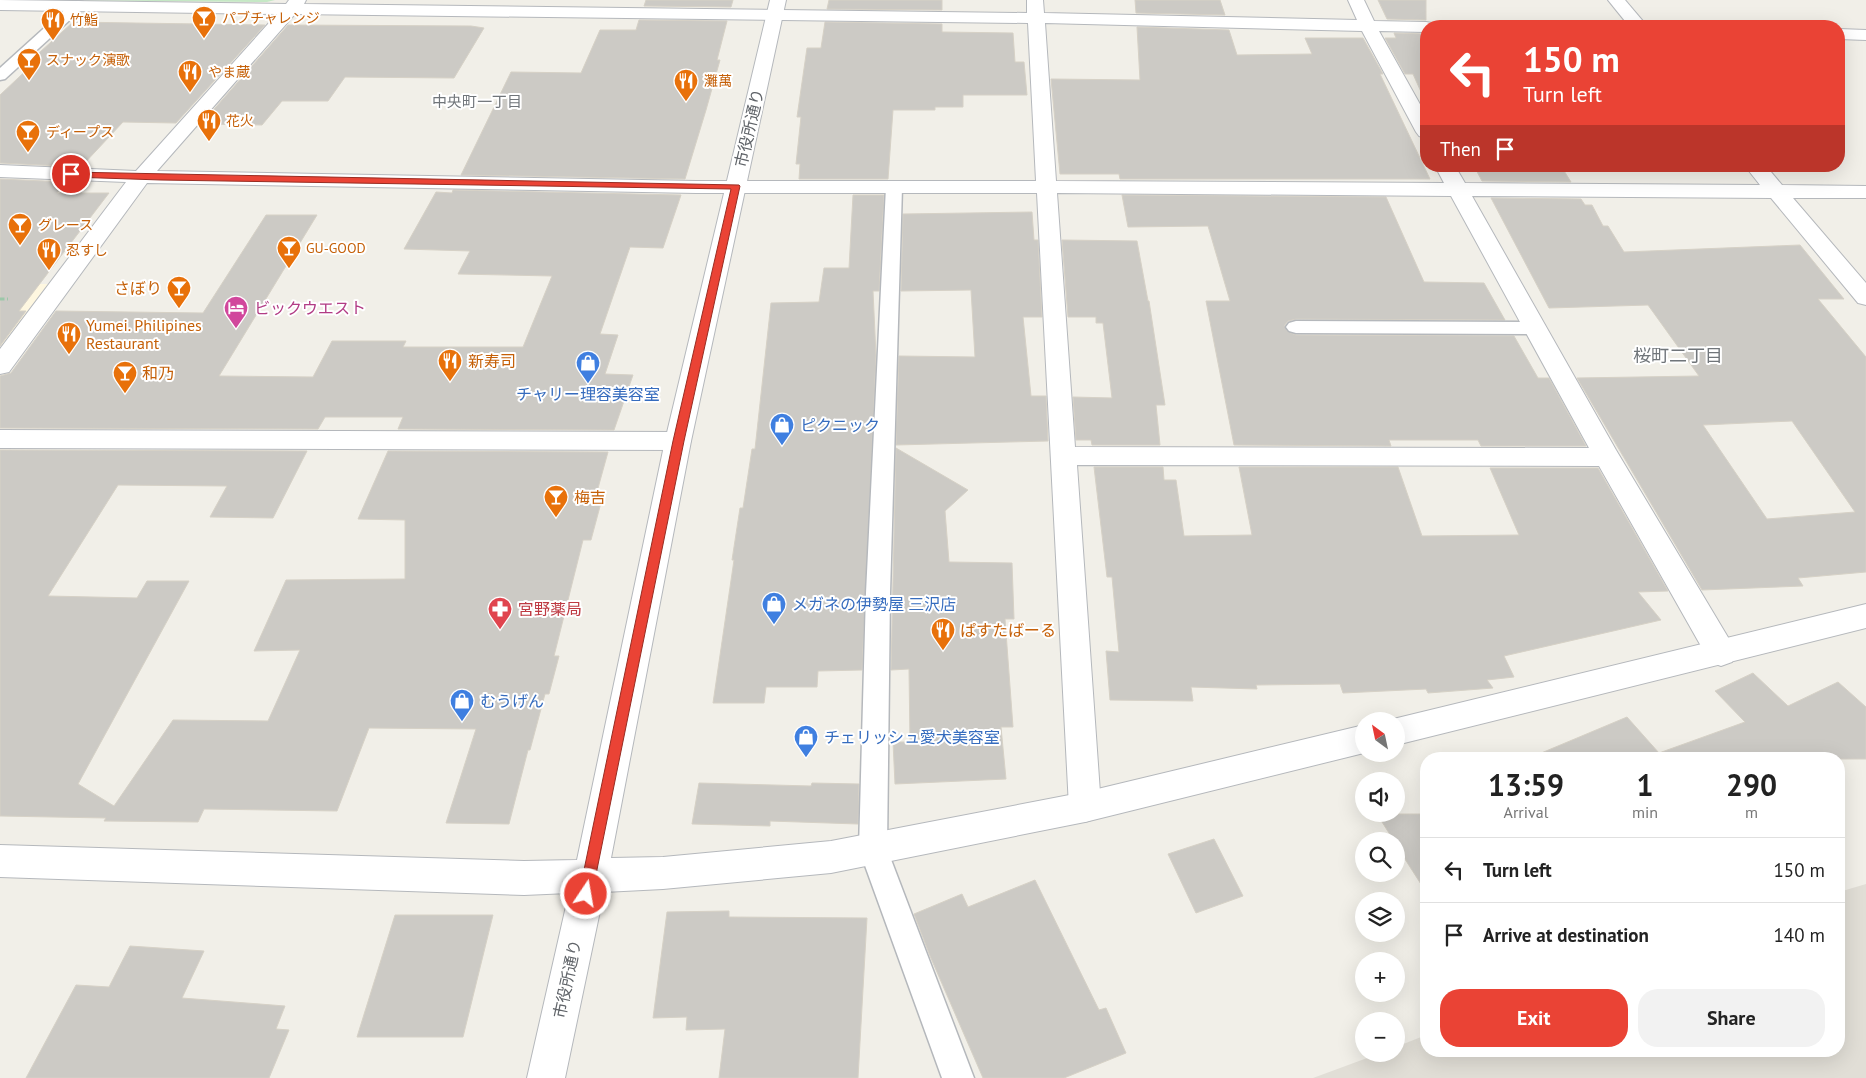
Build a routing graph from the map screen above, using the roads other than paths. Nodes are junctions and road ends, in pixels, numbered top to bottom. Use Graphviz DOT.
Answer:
graph roads {
  1 [pos="1356,0"];
  2 [pos="1616,0"];
  3 [pos="33,2"];
  4 [pos="0,4"];
  5 [pos="294,4"];
  6 [pos="78,5"];
  7 [pos="530,5"];
  8 [pos="776,8"];
  9 [pos="1035,9"];
  10 [pos="1633,20"];
  11 [pos="1368,26"];
  12 [pos="1420,27"];
  13 [pos="1845,34"];
  14 [pos="1866,35"];
  15 [pos="0,76"];
  16 [pos="1420,121"];
  17 [pos="0,171"];
  18 [pos="1448,172"];
  19 [pos="1760,172"];
  20 [pos="142,177"];
  21 [pos="736,186"];
  22 [pos="894,187"];
  23 [pos="1046,187"];
  24 [pos="1458,190"];
  25 [pos="1776,192"];
  26 [pos="1866,192"];
  27 [pos="1866,298"];
  28 [pos="1296,327"];
  29 [pos="1535,328"];
  30 [pos="0,366"];
  31 [pos="0,439"];
  32 [pos="678,441"];
  33 [pos="1063,456"];
  34 [pos="1607,456"];
  35 [pos="1866,616"];
  36 [pos="1721,653"];
  37 [pos="1405,730"];
  38 [pos="1355,741"];
  39 [pos="1085,807"];
  40 [pos="873,849"];
  41 [pos="0,861"];
  42 [pos="590,877"];
  43 [pos="546,1078"];
  44 [pos="958,1078"];
  1 -- 11 [label="street"];
  2 -- 10 [label="street"];
  3 -- 4 [label="street"];
  3 -- 6 [label="street"];
  5 -- 6 [label="street"];
  5 -- 7 [label="street"];
  5 -- 20 [label="street"];
  6 -- 15 [label="lane"];
  7 -- 8 [label="street"];
  8 -- 9 [label="street"];
  8 -- 21 [label="street, 市役所通り"];
  9 -- 11 [label="street"];
  9 -- 23 [label="street"];
  11 -- 12 [label="street"];
  11 -- 16 [label="street"];
  13 -- 14 [label="street"];
  17 -- 20 [label="street"];
  18 -- 24 [label="street"];
  19 -- 25 [label="street"];
  20 -- 21 [label="street"];
  20 -- 30 [label="street"];
  21 -- 22 [label="street"];
  21 -- 32 [label="street, 市役所通り"];
  22 -- 23 [label="street"];
  22 -- 40 [label="lane"];
  23 -- 24 [label="street"];
  23 -- 33 [label="street"];
  24 -- 25 [label="street"];
  24 -- 29 [label="street"];
  25 -- 26 [label="street"];
  25 -- 27 [label="street"];
  28 -- 29 [label="lane"];
  29 -- 34 [label="street"];
  31 -- 32 [label="street"];
  32 -- 42 [label="street, 市役所通り"];
  33 -- 34 [label="street"];
  33 -- 39 [label="street"];
  34 -- 36 [label="street"];
  35 -- 36 [label="street"];
  36 -- 37 [label="street"];
  38 -- 39 [label="street"];
  39 -- 40 [label="street"];
  40 -- 42 [label="street"];
  40 -- 44 [label="lane"];
  41 -- 42 [label="street"];
  42 -- 43 [label="street, 市役所通り"];
}
